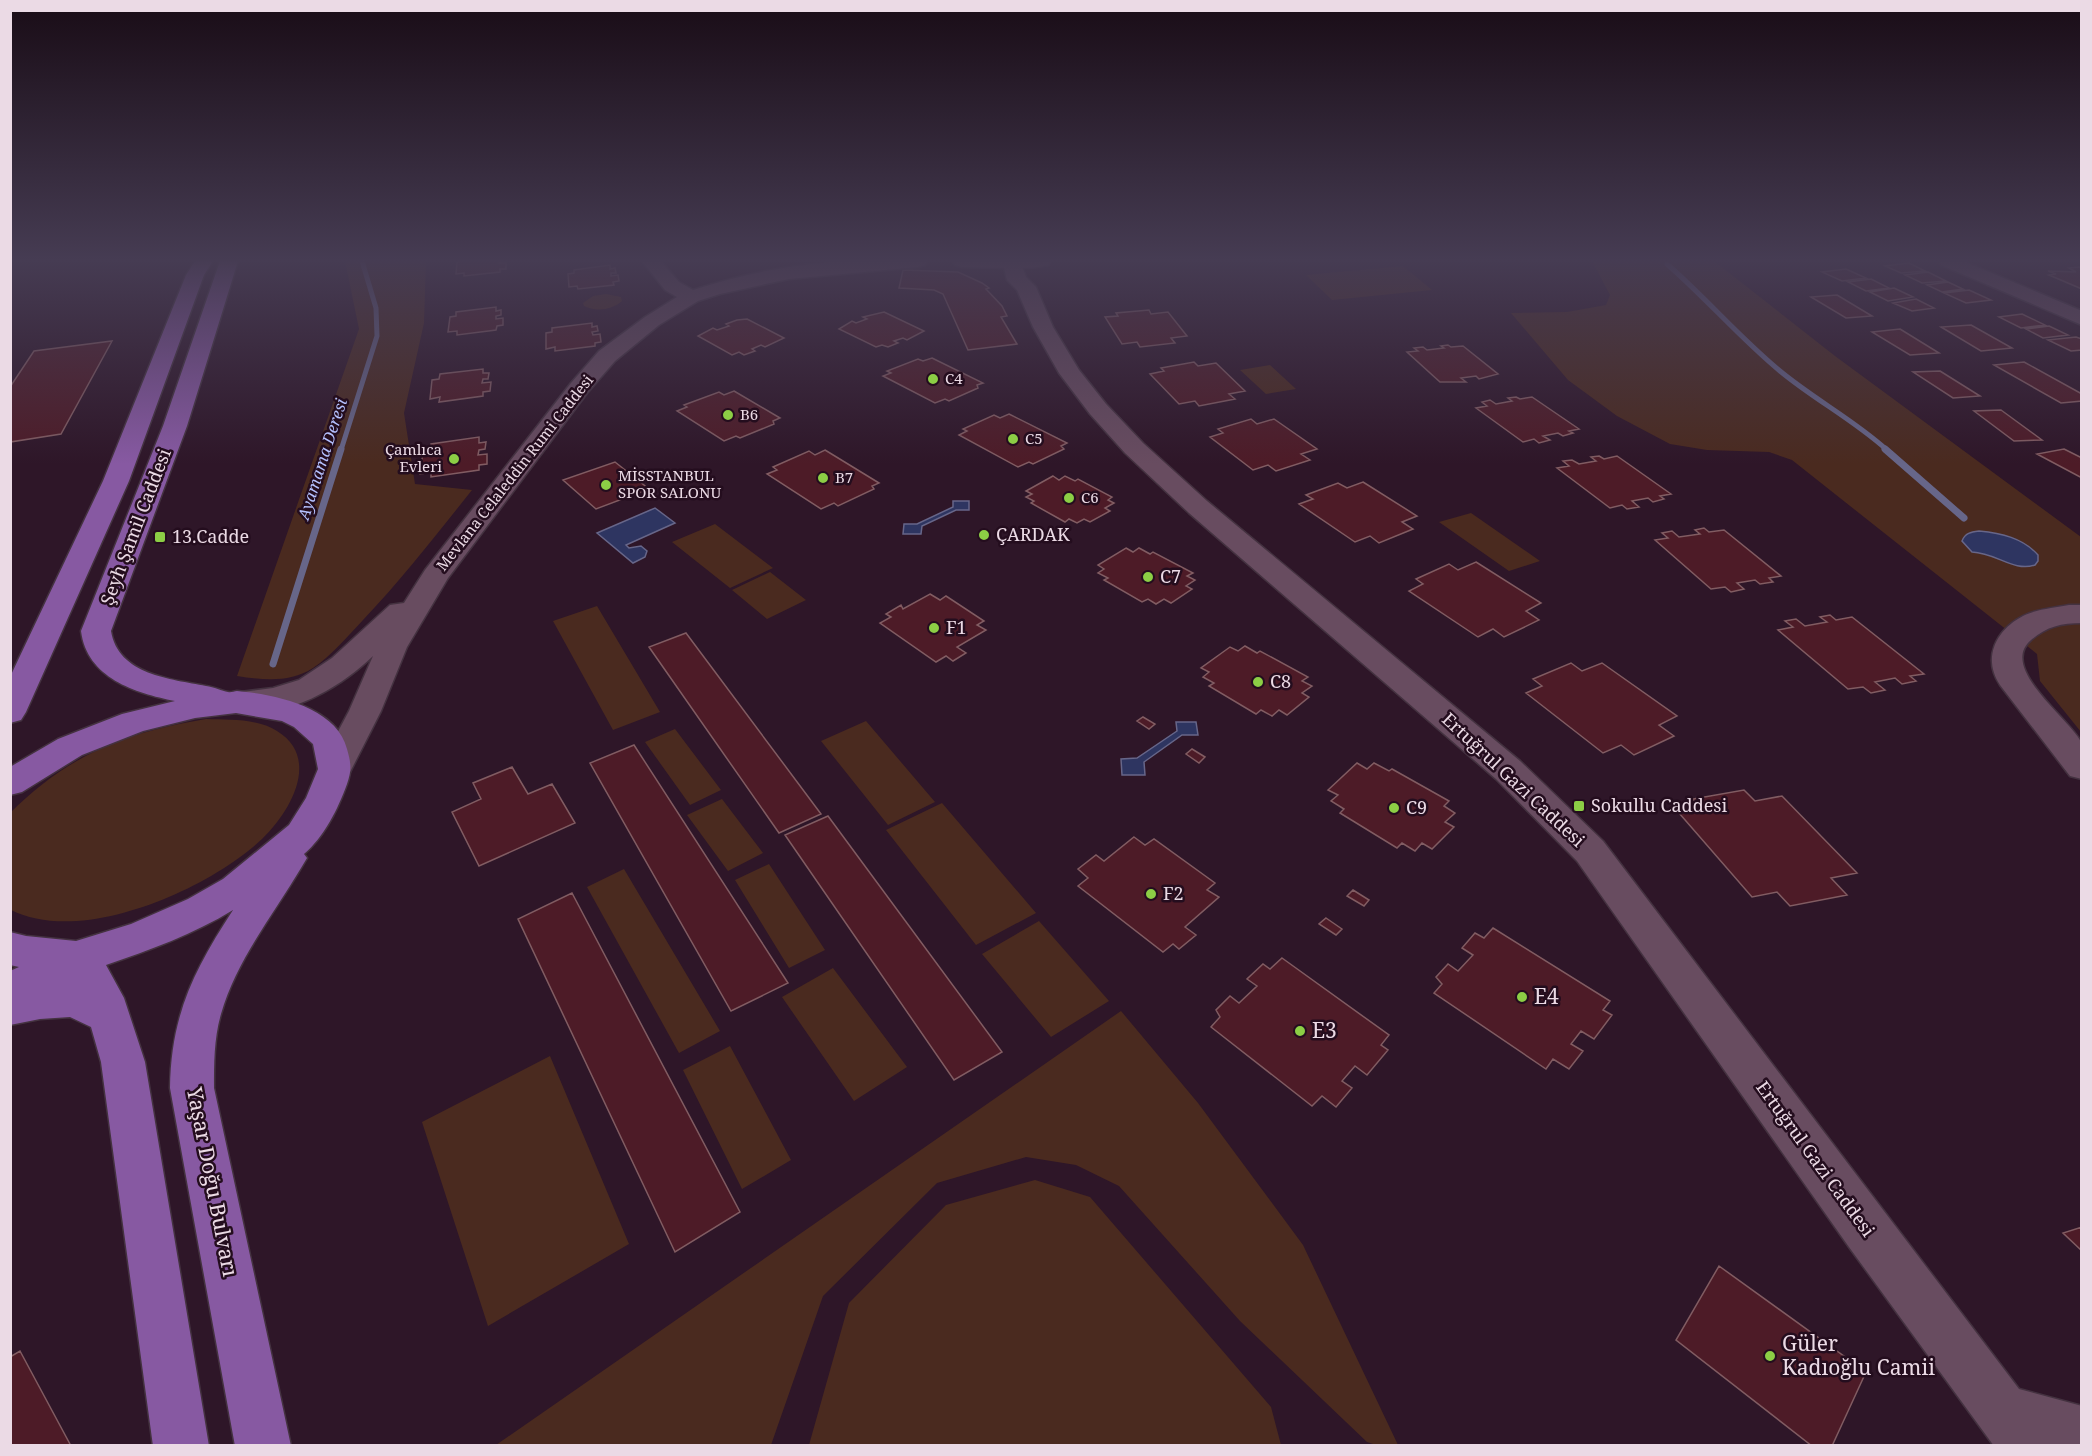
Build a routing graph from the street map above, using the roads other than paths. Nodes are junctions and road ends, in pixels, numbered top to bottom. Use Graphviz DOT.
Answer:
graph roads {
  1 [pos="174,329"];
  2 [pos="205,329"];
  3 [pos="641,329"];
  4 [pos="1044,329"];
  5 [pos="435,576"];
  6 [pos="2082,614"];
  7 [pos="236,702"];
  8 [pos="10,712"];
  9 [pos="2082,767"];
  10 [pos="335,769"];
  11 [pos="10,783"];
  12 [pos="302,835"];
  13 [pos="10,948"];
  14 [pos="76,958"];
  15 [pos="10,991"];
  16 [pos="10,1007"];
  17 [pos="108,1015"];
  18 [pos="2016,1429"];
  19 [pos="2082,1434"];
  20 [pos="181,1446"];
  21 [pos="263,1446"];
  1 -- 8 [label="main road, Şeyh Şamil Caddesi"];
  2 -- 7 [label="main road, Şeyh Şamil Caddesi"];
  3 -- 5 [label="street, Mevlana Celaleddin Rumi Caddesi"];
  4 -- 18 [label="street, Ertuğrul Gazi Caddesi"];
  5 -- 7 [label="street"];
  5 -- 10 [label="street"];
  6 -- 9 [label="street"];
  7 -- 10 [label="main road, Şeyh Şamil Caddesi"];
  7 -- 11 [label="main road"];
  10 -- 12 [label="main road, Yaşar Doğu Bulvarı"];
  12 -- 14 [label="main road"];
  12 -- 21 [label="main road, Yaşar Doğu Bulvarı"];
  13 -- 14 [label="main road"];
  14 -- 15 [label="main road"];
  14 -- 17 [label="main road"];
  16 -- 17 [label="main road"];
  17 -- 20 [label="main road"];
  18 -- 19 [label="street"];
}
